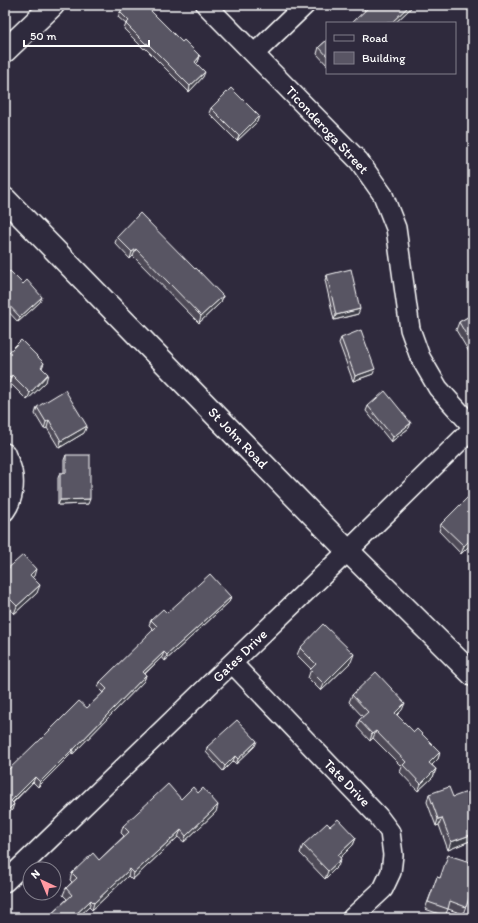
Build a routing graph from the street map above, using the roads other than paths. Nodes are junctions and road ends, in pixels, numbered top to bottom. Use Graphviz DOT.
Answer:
graph roads {
  1 [pos="53,5"];
  2 [pos="206,5"];
  3 [pos="305,5"];
  4 [pos="5,51"];
  5 [pos="254,54"];
  6 [pos="5,199"];
  7 [pos="473,427"];
  8 [pos="5,453"];
  9 [pos="5,511"];
  10 [pos="348,551"];
  11 [pos="232,663"];
  12 [pos="473,675"];
  13 [pos="5,882"];
  14 [pos="352,918"];
  1 -- 4 [label="street"];
  2 -- 5 [label="street, Ticonderoga Street"];
  3 -- 5 [label="street"];
  5 -- 7 [label="street, Ticonderoga Street"];
  6 -- 10 [label="street, St John Road"];
  7 -- 10 [label="street, Gates Drive"];
  8 -- 9 [label="street"];
  10 -- 11 [label="street, Gates Drive"];
  10 -- 12 [label="street, St John Road"];
  11 -- 13 [label="street, Gates Drive"];
  11 -- 14 [label="street, Tate Drive"];
}
